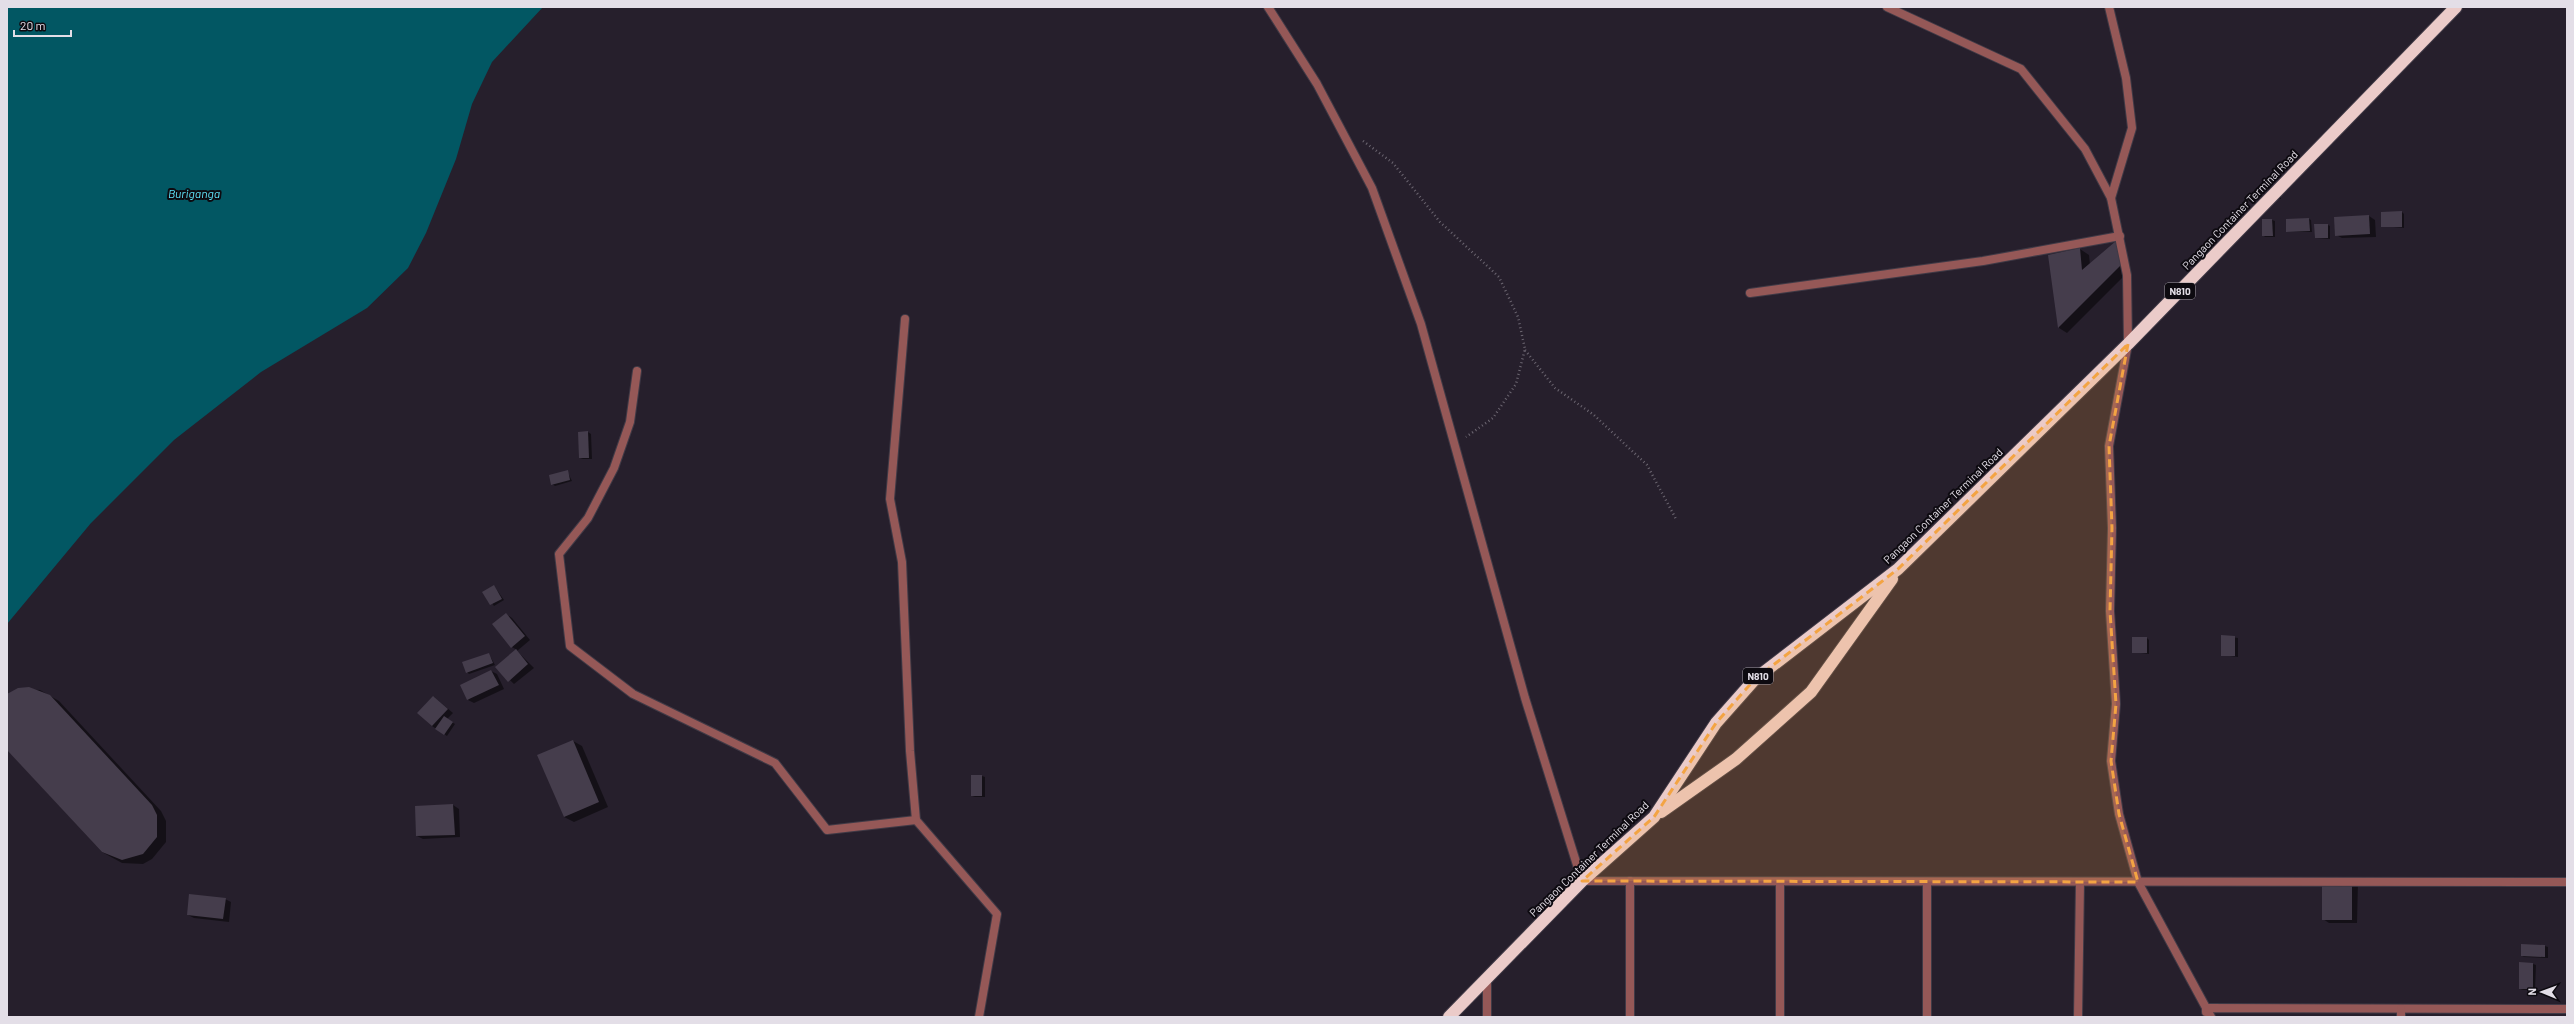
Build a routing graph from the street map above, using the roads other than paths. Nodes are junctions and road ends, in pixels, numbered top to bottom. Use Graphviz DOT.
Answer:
graph roads {
  1 [pos="1268,7"];
  2 [pos="1886,7"];
  3 [pos="2109,7"];
  4 [pos="2456,7"];
  5 [pos="2111,198"];
  6 [pos="2120,236"];
  7 [pos="1750,292"];
  8 [pos="905,319"];
  9 [pos="2128,344"];
  10 [pos="637,371"];
  11 [pos="1898,569"];
  12 [pos="1654,818"];
  13 [pos="916,820"];
  14 [pos="1582,881"];
  15 [pos="1630,881"];
  16 [pos="1780,882"];
  17 [pos="1927,882"];
  18 [pos="2080,882"];
  19 [pos="2138,882"];
  20 [pos="2567,882"];
  21 [pos="1487,980"];
  22 [pos="2206,1008"];
  23 [pos="2567,1010"];
  24 [pos="2401,1013"];
  25 [pos="979,1017"];
  26 [pos="1449,1017"];
  27 [pos="1487,1017"];
  28 [pos="1630,1017"];
  29 [pos="1780,1017"];
  30 [pos="1927,1017"];
  31 [pos="2078,1017"];
  32 [pos="2206,1017"];
  33 [pos="2211,1017"];
  1 -- 14 [label="street"];
  2 -- 5 [label="street"];
  3 -- 5 [label="street"];
  4 -- 9 [label="highway, Pangaon Container Terminal Road / N810"];
  5 -- 6 [label="street"];
  6 -- 7 [label="street"];
  6 -- 9 [label="street"];
  8 -- 13 [label="street"];
  9 -- 11 [label="highway, Pangaon Container Terminal Road / N810"];
  9 -- 19 [label="street"];
  10 -- 13 [label="street"];
  11 -- 12 [label="highway, N810"];
  11 -- 12 [label="highway, Pangaon Container Terminal Road / N810"];
  12 -- 14 [label="highway, Pangaon Container Terminal Road / N810"];
  13 -- 25 [label="street"];
  14 -- 15 [label="street"];
  14 -- 21 [label="highway, Pangaon Container Terminal Road / N810"];
  15 -- 16 [label="street"];
  15 -- 28 [label="street"];
  16 -- 17 [label="street"];
  16 -- 29 [label="street"];
  17 -- 18 [label="street"];
  17 -- 30 [label="street"];
  18 -- 19 [label="street"];
  18 -- 31 [label="street"];
  19 -- 20 [label="street"];
  19 -- 22 [label="street"];
  21 -- 26 [label="highway, Pangaon Container Terminal Road / N810"];
  21 -- 27 [label="street"];
  22 -- 24 [label="street"];
  22 -- 32 [label="street"];
  22 -- 33 [label="street"];
  23 -- 24 [label="street"];
}
